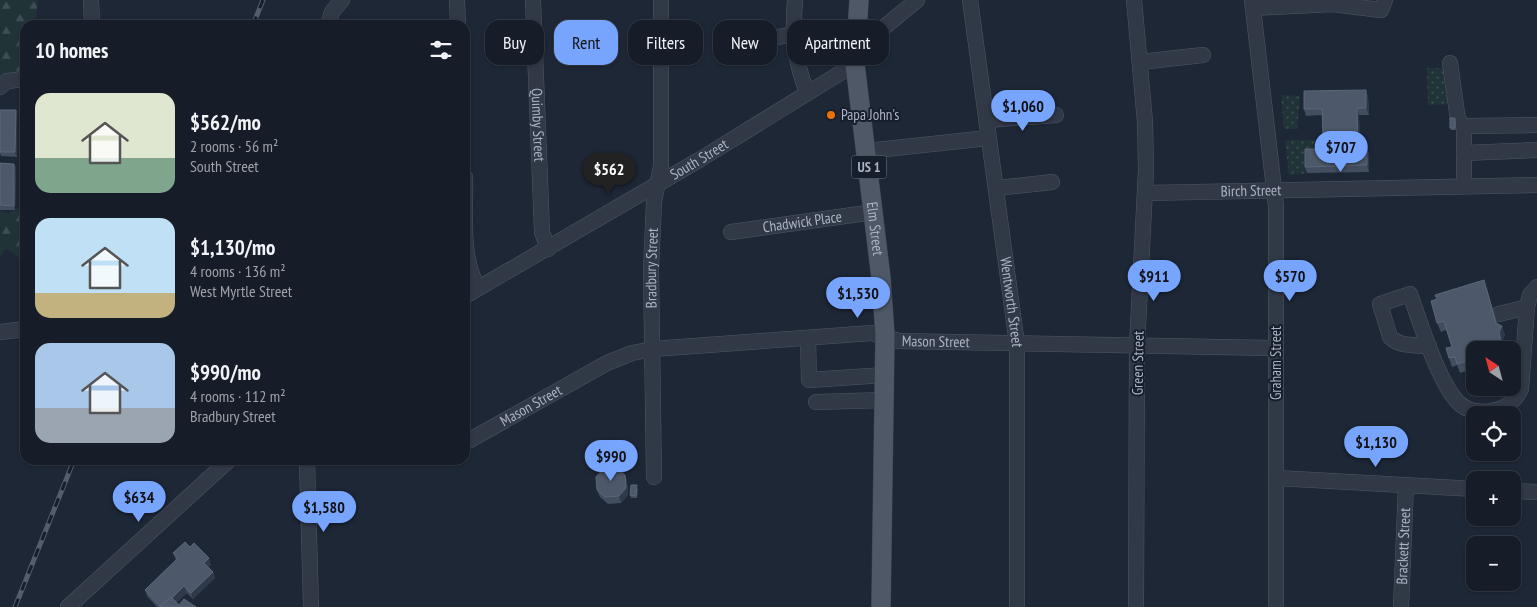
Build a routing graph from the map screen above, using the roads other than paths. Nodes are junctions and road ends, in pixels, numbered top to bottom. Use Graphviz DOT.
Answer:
graph roads {
  1 [pos="91,0"];
  2 [pos="342,0"];
  3 [pos="457,0"];
  4 [pos="533,0"];
  5 [pos="661,0"];
  6 [pos="795,0"];
  7 [pos="859,0"];
  8 [pos="917,0"];
  9 [pos="970,0"];
  10 [pos="1134,0"];
  11 [pos="1385,0"];
  12 [pos="1334,2"];
  13 [pos="1253,4"];
  14 [pos="92,20"];
  15 [pos="330,20"];
  16 [pos="458,20"];
  17 [pos="793,20"];
  18 [pos="858,20"];
  19 [pos="889,23"];
  20 [pos="1203,55"];
  21 [pos="1140,62"];
  22 [pos="1450,63"];
  23 [pos="797,65"];
  24 [pos="842,65"];
  25 [pos="856,65"];
  26 [pos="20,80"];
  27 [pos="0,87"];
  28 [pos="807,93"];
  29 [pos="1056,115"];
  30 [pos="986,120"];
  31 [pos="1537,125"];
  32 [pos="1464,126"];
  33 [pos="988,138"];
  34 [pos="1537,150"];
  35 [pos="867,151"];
  36 [pos="1464,153"];
  37 [pos="1052,182"];
  38 [pos="658,184"];
  39 [pos="1537,185"];
  40 [pos="1464,186"];
  41 [pos="997,188"];
  42 [pos="1275,189"];
  43 [pos="1146,192"];
  44 [pos="874,212"];
  45 [pos="731,232"];
  46 [pos="548,249"];
  47 [pos="470,275"];
  48 [pos="471,292"];
  49 [pos="1533,296"];
  50 [pos="1498,314"];
  51 [pos="20,330"];
  52 [pos="0,332"];
  53 [pos="885,335"];
  54 [pos="808,338"];
  55 [pos="1017,344"];
  56 [pos="1137,346"];
  57 [pos="1429,346"];
  58 [pos="1275,348"];
  59 [pos="653,349"];
  60 [pos="885,375"];
  61 [pos="885,400"];
  62 [pos="816,402"];
  63 [pos="470,440"];
  64 [pos="224,465"];
  65 [pos="307,465"];
  66 [pos="654,477"];
  67 [pos="1277,478"];
  68 [pos="1406,485"];
  69 [pos="1466,488"];
  70 [pos="1521,491"];
  71 [pos="1537,492"];
  72 [pos="72,606"];
  73 [pos="311,607"];
  74 [pos="881,607"];
  75 [pos="1018,607"];
  76 [pos="1136,607"];
  77 [pos="1276,607"];
  78 [pos="1401,607"];
  1 -- 14 [label="street"];
  2 -- 15 [label="street"];
  3 -- 16 [label="street"];
  4 -- 46 [label="street, Quimby Street"];
  5 -- 38 [label="street, Bradbury Street"];
  6 -- 17 [label="street"];
  7 -- 18 [label="main road, Elm Street / US 1"];
  8 -- 19 [label="street, South Street"];
  9 -- 30 [label="street, Wentworth Street"];
  10 -- 21 [label="street, Green Street"];
  11 -- 12 [label="street"];
  12 -- 13 [label="street"];
  13 -- 42 [label="street, Graham Street"];
  20 -- 21 [label="street"];
  21 -- 43 [label="street, Green Street"];
  22 -- 32 [label="street"];
  23 -- 28 [label="street"];
  24 -- 28 [label="street, South Street"];
  25 -- 35 [label="main road, Elm Street / US 1"];
  26 -- 27 [label="street"];
  28 -- 38 [label="street, South Street"];
  29 -- 30 [label="street"];
  30 -- 33 [label="street, Wentworth Street"];
  31 -- 32 [label="street"];
  32 -- 36 [label="street"];
  33 -- 35 [label="street"];
  33 -- 41 [label="street, Wentworth Street"];
  34 -- 36 [label="street"];
  35 -- 44 [label="main road, Elm Street / US 1"];
  36 -- 40 [label="street"];
  37 -- 41 [label="street"];
  38 -- 46 [label="street, South Street"];
  38 -- 59 [label="street, Bradbury Street"];
  39 -- 40 [label="street, Birch Street"];
  40 -- 42 [label="street, Birch Street"];
  41 -- 55 [label="street, Wentworth Street"];
  42 -- 43 [label="street, Birch Street"];
  42 -- 58 [label="street, Graham Street"];
  43 -- 56 [label="street, Green Street"];
  44 -- 45 [label="street, Chadwick Place"];
  44 -- 53 [label="main road, Elm Street / US 1"];
  46 -- 48 [label="street, South Street"];
  47 -- 48 [label="street"];
  49 -- 50 [label="street"];
  49 -- 57 [label="street"];
  51 -- 52 [label="street"];
  53 -- 54 [label="street, Mason Street"];
  53 -- 55 [label="street, Mason Street"];
  53 -- 60 [label="main road, Elm Street / US 1"];
  54 -- 59 [label="street, Mason Street"];
  54 -- 60 [label="street"];
  55 -- 56 [label="street, Mason Street"];
  55 -- 75 [label="street, Wentworth Street"];
  56 -- 58 [label="street, Mason Street"];
  56 -- 76 [label="street, Green Street"];
  58 -- 67 [label="street, Graham Street"];
  59 -- 63 [label="street, Mason Street"];
  59 -- 66 [label="street, Bradbury Street"];
  60 -- 61 [label="main road, Elm Street / US 1"];
  61 -- 62 [label="street"];
  61 -- 74 [label="main road, Elm Street / US 1"];
  64 -- 72 [label="street"];
  65 -- 73 [label="street"];
  67 -- 68 [label="street"];
  67 -- 77 [label="street, Graham Street"];
  68 -- 69 [label="street"];
  68 -- 78 [label="street, Brackett Street"];
  70 -- 71 [label="street"];
}
